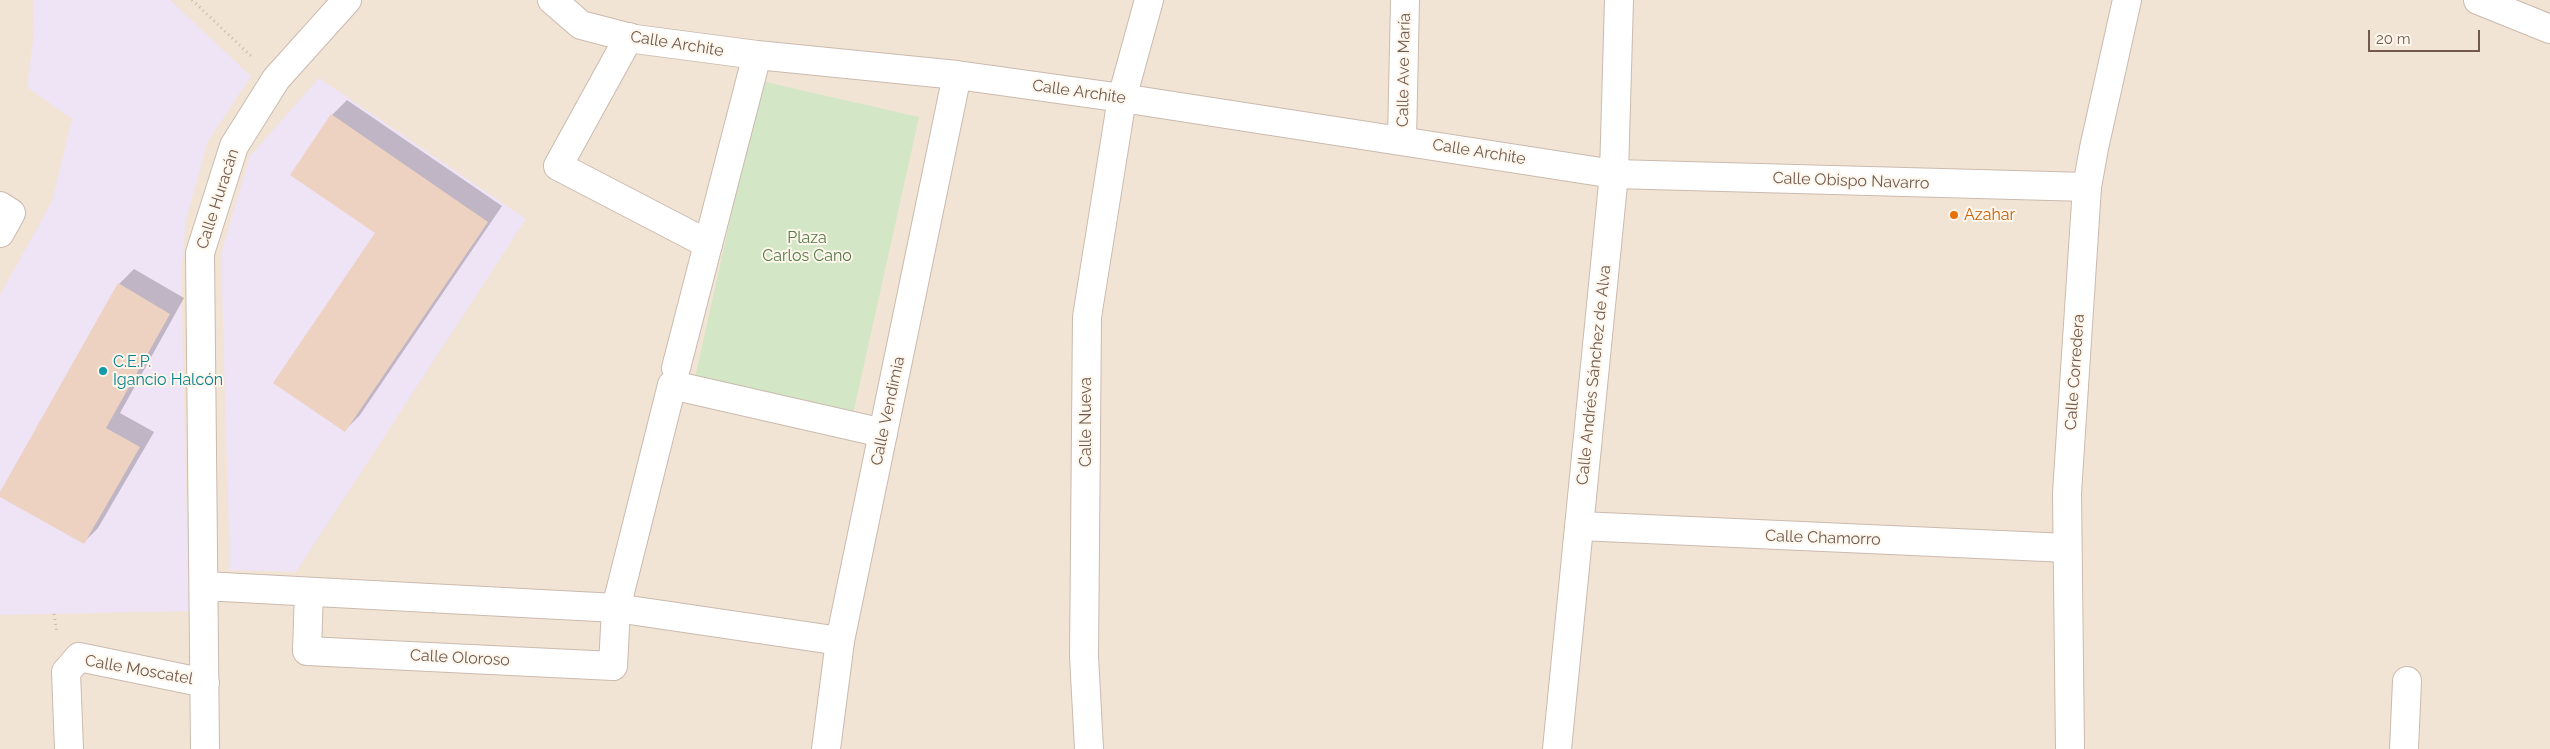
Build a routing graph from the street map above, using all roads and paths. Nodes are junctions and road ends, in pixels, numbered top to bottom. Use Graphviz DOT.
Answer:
graph roads {
  1 [pos="192,0"];
  2 [pos="347,0"];
  3 [pos="552,0"];
  4 [pos="1149,0"];
  5 [pos="1405,0"];
  6 [pos="1619,0"];
  7 [pos="2126,0"];
  8 [pos="2478,0"];
  9 [pos="2550,29"];
  10 [pos="629,37"];
  11 [pos="757,55"];
  12 [pos="957,75"];
  13 [pos="276,79"];
  14 [pos="1122,98"];
  15 [pos="1402,140"];
  16 [pos="1614,174"];
  17 [pos="2087,188"];
  18 [pos="708,244"];
  19 [pos="674,377"];
  20 [pos="883,433"];
  21 [pos="1580,526"];
  22 [pos="2067,548"];
  23 [pos="204,586"];
  24 [pos="309,592"];
  25 [pos="616,608"];
  26 [pos="840,641"];
  27 [pos="2407,681"];
  28 [pos="205,683"];
  29 [pos="69,749"];
  30 [pos="205,749"];
  31 [pos="826,749"];
  32 [pos="1089,749"];
  33 [pos="1557,749"];
  34 [pos="2070,749"];
  35 [pos="2404,749"];
  1 -- 13 [label="path"];
  2 -- 13 [label="street, Calle Huracán"];
  3 -- 10 [label="street, Calle Archite"];
  4 -- 14 [label="street, Calle Nueva"];
  5 -- 15 [label="street, Calle Ave María"];
  6 -- 16 [label="street, Calle Andrés Sánchez de Alva"];
  7 -- 17 [label="street, Calle Corredera"];
  8 -- 9 [label="street"];
  10 -- 11 [label="street, Calle Archite"];
  10 -- 18 [label="street"];
  11 -- 12 [label="street, Calle Archite"];
  11 -- 18 [label="street"];
  12 -- 14 [label="street, Calle Archite"];
  12 -- 20 [label="street, Calle Vendimia"];
  13 -- 23 [label="street, Calle Huracán"];
  14 -- 15 [label="street, Calle Archite"];
  14 -- 32 [label="street, Calle Nueva"];
  15 -- 16 [label="street, Calle Archite"];
  16 -- 17 [label="street, Calle Obispo Navarro"];
  16 -- 21 [label="street, Calle Andrés Sánchez de Alva"];
  17 -- 22 [label="street, Calle Corredera"];
  18 -- 19 [label="street"];
  19 -- 20 [label="street"];
  19 -- 25 [label="street"];
  20 -- 26 [label="street, Calle Vendimia"];
  21 -- 22 [label="street, Calle Chamorro"];
  21 -- 33 [label="street, Calle Andrés Sánchez de Alva"];
  22 -- 34 [label="street, Calle Corredera"];
  23 -- 24 [label="street"];
  23 -- 28 [label="street, Calle Huracán"];
  24 -- 25 [label="street"];
  24 -- 25 [label="street, Calle Oloroso"];
  25 -- 26 [label="street"];
  26 -- 31 [label="street, Calle Vendimia"];
  27 -- 35 [label="street"];
  28 -- 29 [label="street, Calle Moscatel"];
  28 -- 30 [label="street, Calle Huracán"];
}
